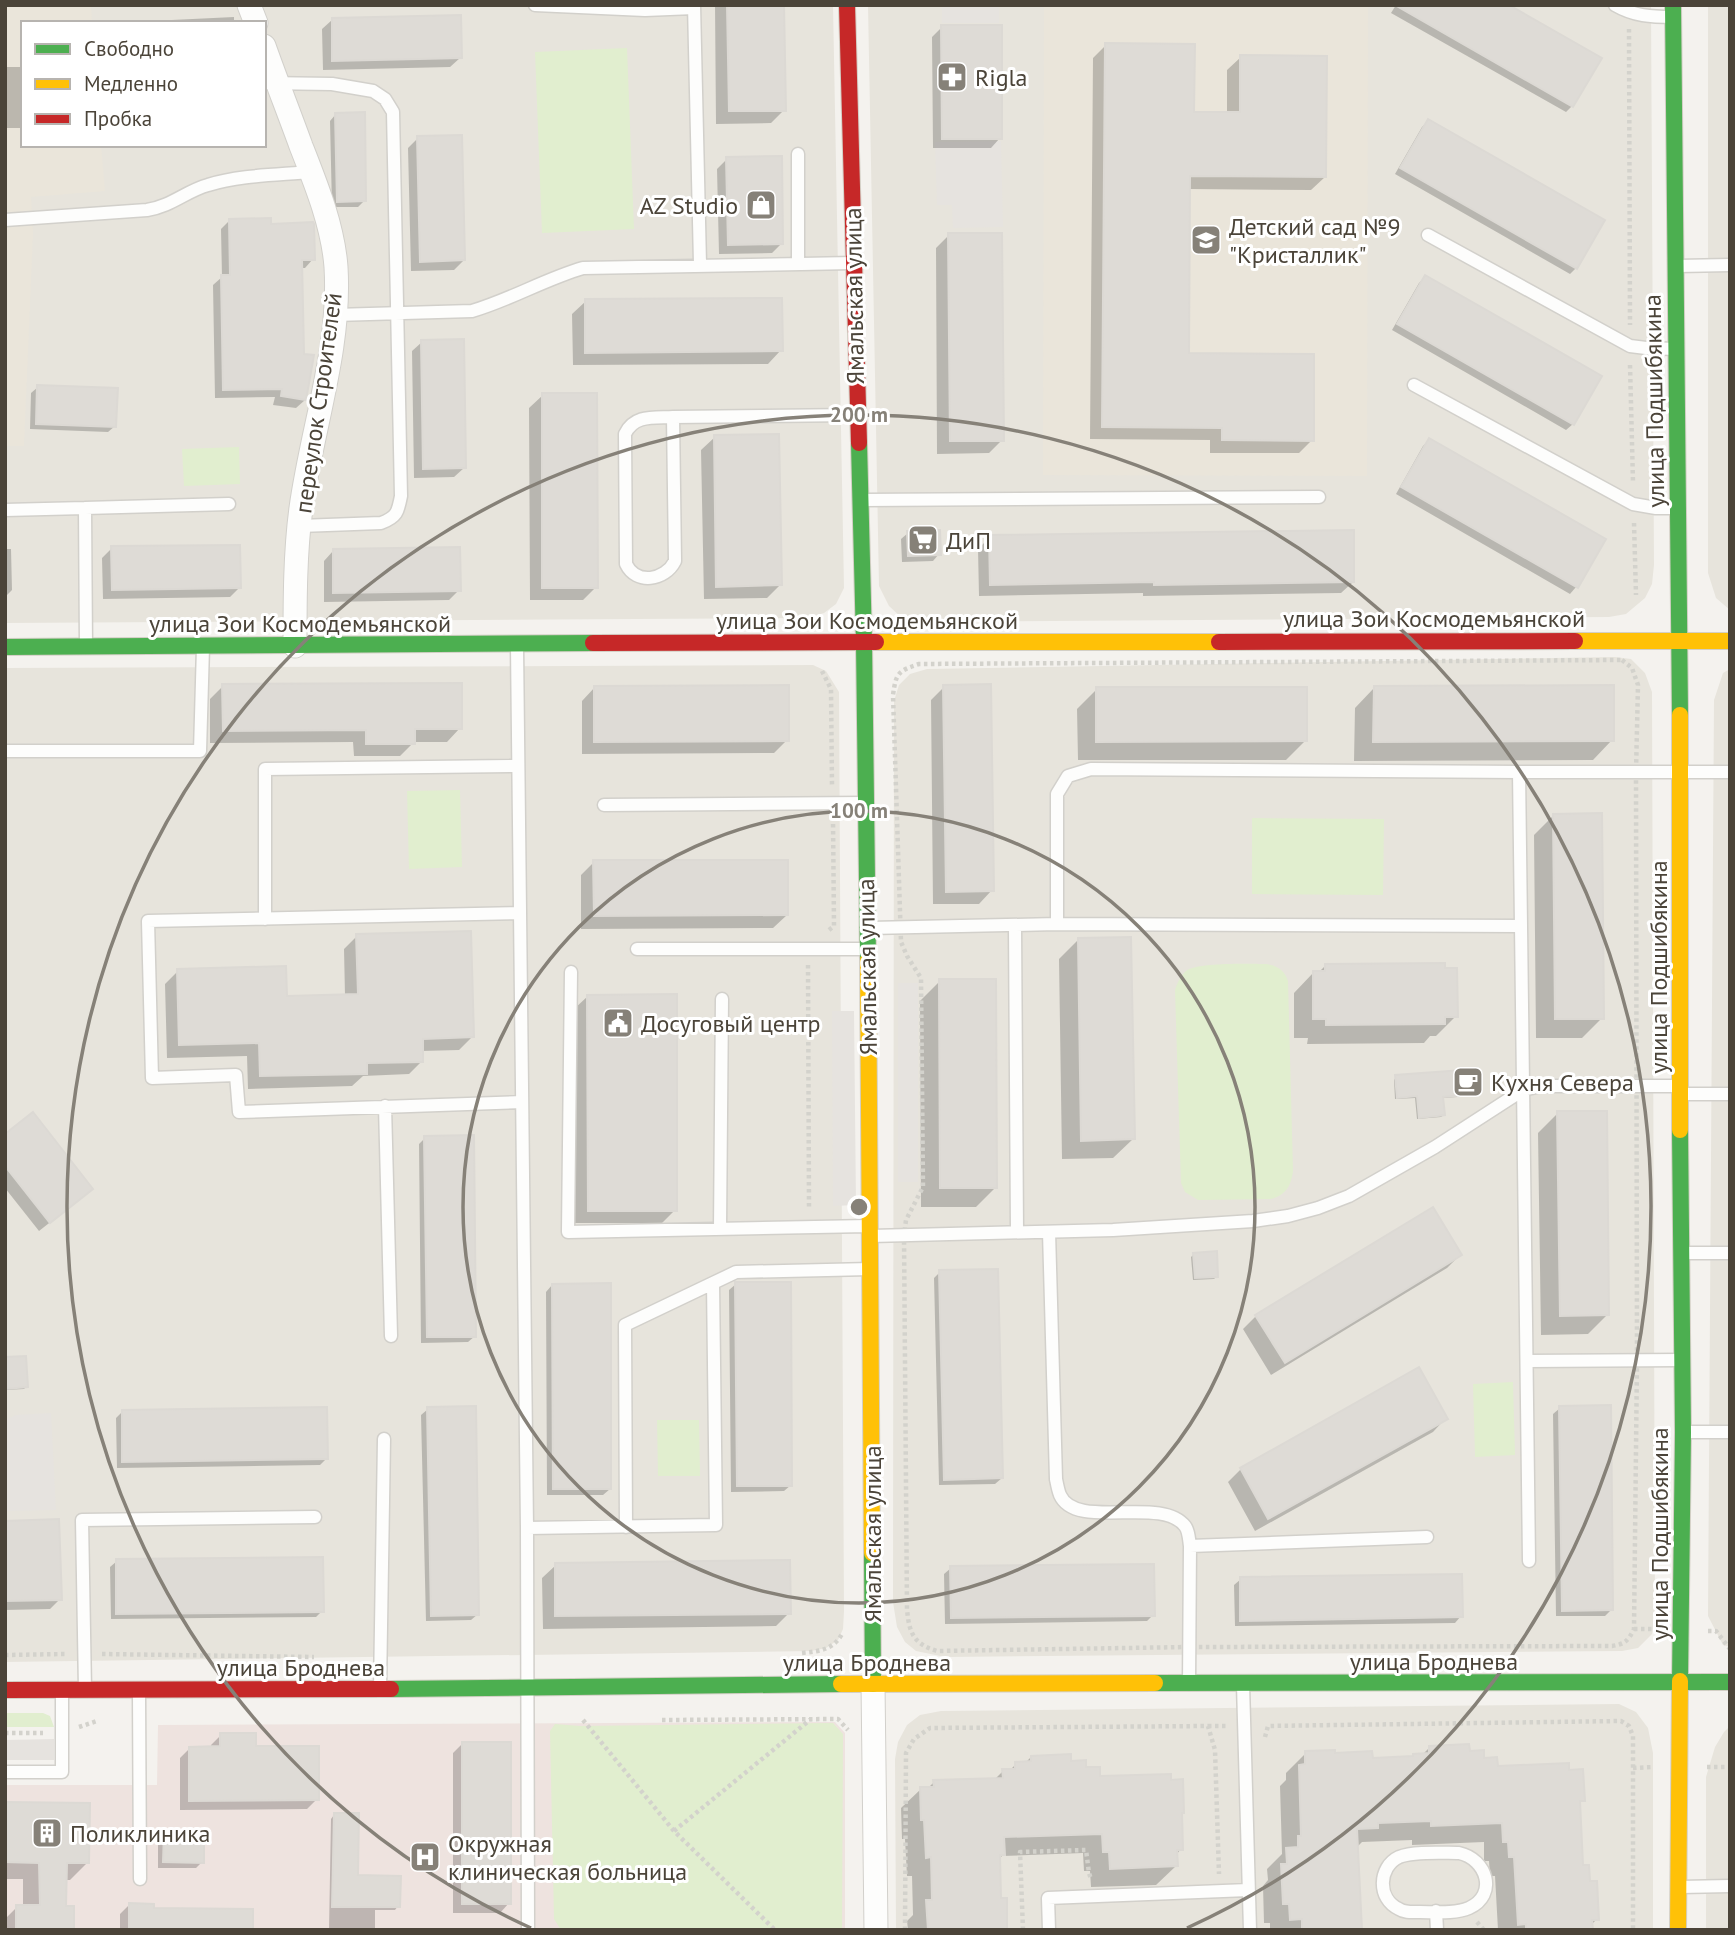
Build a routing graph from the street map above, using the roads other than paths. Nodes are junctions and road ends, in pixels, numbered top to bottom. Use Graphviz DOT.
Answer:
graph roads {
  1 [pos="248,5"];
  2 [pos="535,5"];
  3 [pos="847,5"];
  4 [pos="1615,5"];
  5 [pos="694,7"];
  6 [pos="1673,11"];
  7 [pos="255,21"];
  8 [pos="266,57"];
  9 [pos="271,83"];
  10 [pos="798,154"];
  11 [pos="311,172"];
  12 [pos="5,220"];
  13 [pos="1428,234"];
  14 [pos="853,263"];
  15 [pos="700,264"];
  16 [pos="798,264"];
  17 [pos="1730,265"];
  18 [pos="1675,266"];
  19 [pos="396,314"];
  20 [pos="335,315"];
  21 [pos="1676,349"];
  22 [pos="1414,385"];
  23 [pos="857,415"];
  24 [pos="673,417"];
  25 [pos="1319,497"];
  26 [pos="859,500"];
  27 [pos="229,504"];
  28 [pos="85,508"];
  29 [pos="1679,508"];
  30 [pos="5,510"];
  31 [pos="300,526"];
  32 [pos="1680,640"];
  33 [pos="1730,640"];
  34 [pos="863,642"];
  35 [pos="516,645"];
  36 [pos="295,646"];
  37 [pos="5,647"];
  38 [pos="86,647"];
  39 [pos="203,647"];
  40 [pos="5,751"];
  41 [pos="518,766"];
  42 [pos="1519,772"];
  43 [pos="1681,772"];
  44 [pos="1730,772"];
  45 [pos="865,803"];
  46 [pos="604,805"];
  47 [pos="519,913"];
  48 [pos="265,919"];
  49 [pos="1056,924"];
  50 [pos="1014,925"];
  51 [pos="1521,926"];
  52 [pos="867,928"];
  53 [pos="637,949"];
  54 [pos="867,949"];
  55 [pos="571,972"];
  56 [pos="722,999"];
  57 [pos="1523,1090"];
  58 [pos="1680,1090"];
  59 [pos="1730,1094"];
  60 [pos="522,1102"];
  61 [pos="385,1106"];
  62 [pos="720,1229"];
  63 [pos="870,1231"];
  64 [pos="1017,1232"];
  65 [pos="1049,1232"];
  66 [pos="1682,1253"];
  67 [pos="1730,1253"];
  68 [pos="871,1269"];
  69 [pos="713,1283"];
  70 [pos="391,1336"];
  71 [pos="1681,1360"];
  72 [pos="1528,1361"];
  73 [pos="1683,1432"];
  74 [pos="1730,1432"];
  75 [pos="384,1439"];
  76 [pos="315,1517"];
  77 [pos="626,1527"];
  78 [pos="527,1528"];
  79 [pos="1427,1537"];
  80 [pos="1190,1546"];
  81 [pos="1530,1561"];
  82 [pos="1730,1682"];
  83 [pos="1681,1683"];
  84 [pos="873,1684"];
  85 [pos="1189,1684"];
  86 [pos="1243,1684"];
  87 [pos="62,1689"];
  88 [pos="85,1689"];
  89 [pos="139,1689"];
  90 [pos="528,1689"];
  91 [pos="5,1690"];
  92 [pos="380,1690"];
  93 [pos="5,1772"];
  94 [pos="140,1880"];
  95 [pos="1678,1886"];
  96 [pos="1730,1886"];
  97 [pos="1248,1890"];
  98 [pos="1436,1912"];
  99 [pos="528,1930"];
  100 [pos="876,1930"];
  101 [pos="1049,1930"];
  102 [pos="1250,1930"];
  103 [pos="1437,1930"];
  104 [pos="1678,1930"];
  1 -- 7 [label="street"];
  2 -- 5 [label="lane"];
  3 -- 14 [label="main road, Ямальская улица"];
  4 -- 6 [label="lane"];
  5 -- 15 [label="lane"];
  6 -- 18 [label="main road, улица Подшибякина"];
  8 -- 9 [label="street, переулок Строителей"];
  9 -- 11 [label="street, переулок Строителей"];
  9 -- 19 [label="lane"];
  10 -- 16 [label="lane"];
  11 -- 12 [label="lane"];
  11 -- 20 [label="street, переулок Строителей"];
  13 -- 21 [label="lane"];
  14 -- 16 [label="lane"];
  14 -- 23 [label="main road, Ямальская улица"];
  15 -- 16 [label="lane"];
  15 -- 19 [label="lane"];
  17 -- 18 [label="lane"];
  18 -- 21 [label="main road, улица Подшибякина"];
  19 -- 20 [label="lane"];
  19 -- 31 [label="lane"];
  20 -- 31 [label="street, переулок Строителей"];
  21 -- 29 [label="main road, улица Подшибякина"];
  22 -- 29 [label="lane"];
  23 -- 24 [label="lane"];
  23 -- 26 [label="main road, Ямальская улица"];
  24 -- 24 [label="lane"];
  25 -- 26 [label="lane"];
  26 -- 34 [label="main road, Ямальская улица"];
  27 -- 28 [label="lane"];
  28 -- 30 [label="lane"];
  28 -- 38 [label="lane"];
  29 -- 32 [label="main road, улица Подшибякина"];
  31 -- 36 [label="street, переулок Строителей"];
  32 -- 33 [label="main road, улица Зои Космодемьянской"];
  32 -- 34 [label="main road, улица Зои Космодемьянской"];
  32 -- 43 [label="main road, улица Подшибякина"];
  34 -- 35 [label="main road, улица Зои Космодемьянской"];
  34 -- 45 [label="main road, Ямальская улица"];
  35 -- 36 [label="main road, улица Зои Космодемьянской"];
  35 -- 41 [label="lane"];
  36 -- 39 [label="main road, улица Зои Космодемьянской"];
  37 -- 38 [label="main road, улица Зои Космодемьянской"];
  38 -- 39 [label="main road, улица Зои Космодемьянской"];
  39 -- 40 [label="lane"];
  41 -- 47 [label="lane"];
  41 -- 48 [label="lane"];
  42 -- 43 [label="lane"];
  42 -- 49 [label="lane"];
  42 -- 51 [label="lane"];
  43 -- 44 [label="lane"];
  43 -- 58 [label="main road, улица Подшибякина"];
  45 -- 46 [label="lane"];
  45 -- 52 [label="main road, Ямальская улица"];
  47 -- 48 [label="lane"];
  47 -- 60 [label="lane"];
  48 -- 61 [label="lane"];
  49 -- 50 [label="lane"];
  49 -- 51 [label="lane"];
  50 -- 52 [label="lane"];
  50 -- 64 [label="lane"];
  51 -- 57 [label="lane"];
  52 -- 54 [label="main road, Ямальская улица"];
  53 -- 54 [label="lane"];
  54 -- 63 [label="main road, Ямальская улица"];
  55 -- 62 [label="lane"];
  56 -- 62 [label="lane"];
  57 -- 58 [label="lane"];
  57 -- 65 [label="lane"];
  57 -- 72 [label="lane"];
  58 -- 59 [label="lane"];
  58 -- 66 [label="main road, улица Подшибякина"];
  60 -- 61 [label="lane"];
  60 -- 78 [label="lane"];
  61 -- 70 [label="lane"];
  62 -- 63 [label="lane"];
  63 -- 64 [label="lane"];
  63 -- 68 [label="main road, Ямальская улица"];
  64 -- 65 [label="lane"];
  65 -- 80 [label="lane"];
  66 -- 67 [label="lane"];
  66 -- 71 [label="main road, улица Подшибякина"];
  68 -- 69 [label="lane"];
  68 -- 84 [label="main road, Ямальская улица"];
  69 -- 77 [label="lane"];
  69 -- 77 [label="lane"];
  71 -- 72 [label="lane"];
  71 -- 73 [label="main road, улица Подшибякина"];
  72 -- 81 [label="lane"];
  73 -- 74 [label="lane"];
  73 -- 83 [label="main road, улица Подшибякина"];
  75 -- 92 [label="lane"];
  76 -- 88 [label="lane"];
  77 -- 78 [label="lane"];
  78 -- 90 [label="lane"];
  79 -- 80 [label="lane"];
  80 -- 85 [label="lane"];
  82 -- 83 [label="main road, улица Броднева"];
  83 -- 86 [label="main road, улица Броднева"];
  83 -- 95 [label="main road, улица Подшибякина"];
  84 -- 85 [label="main road, улица Броднева"];
  84 -- 90 [label="main road, улица Броднева"];
  84 -- 100 [label="street, Ямальская улица"];
  85 -- 86 [label="main road, улица Броднева"];
  86 -- 97 [label="lane"];
  87 -- 88 [label="main road, улица Броднева"];
  87 -- 91 [label="main road, улица Броднева"];
  87 -- 93 [label="lane"];
  88 -- 89 [label="main road, улица Броднева"];
  89 -- 92 [label="main road, улица Броднева"];
  89 -- 94 [label="lane"];
  90 -- 92 [label="main road, улица Броднева"];
  90 -- 99 [label="lane"];
  95 -- 96 [label="lane"];
  95 -- 104 [label="main road, улица Подшибякина"];
  97 -- 101 [label="lane"];
  97 -- 102 [label="lane"];
  98 -- 98 [label="lane"];
  98 -- 103 [label="lane"];
}
